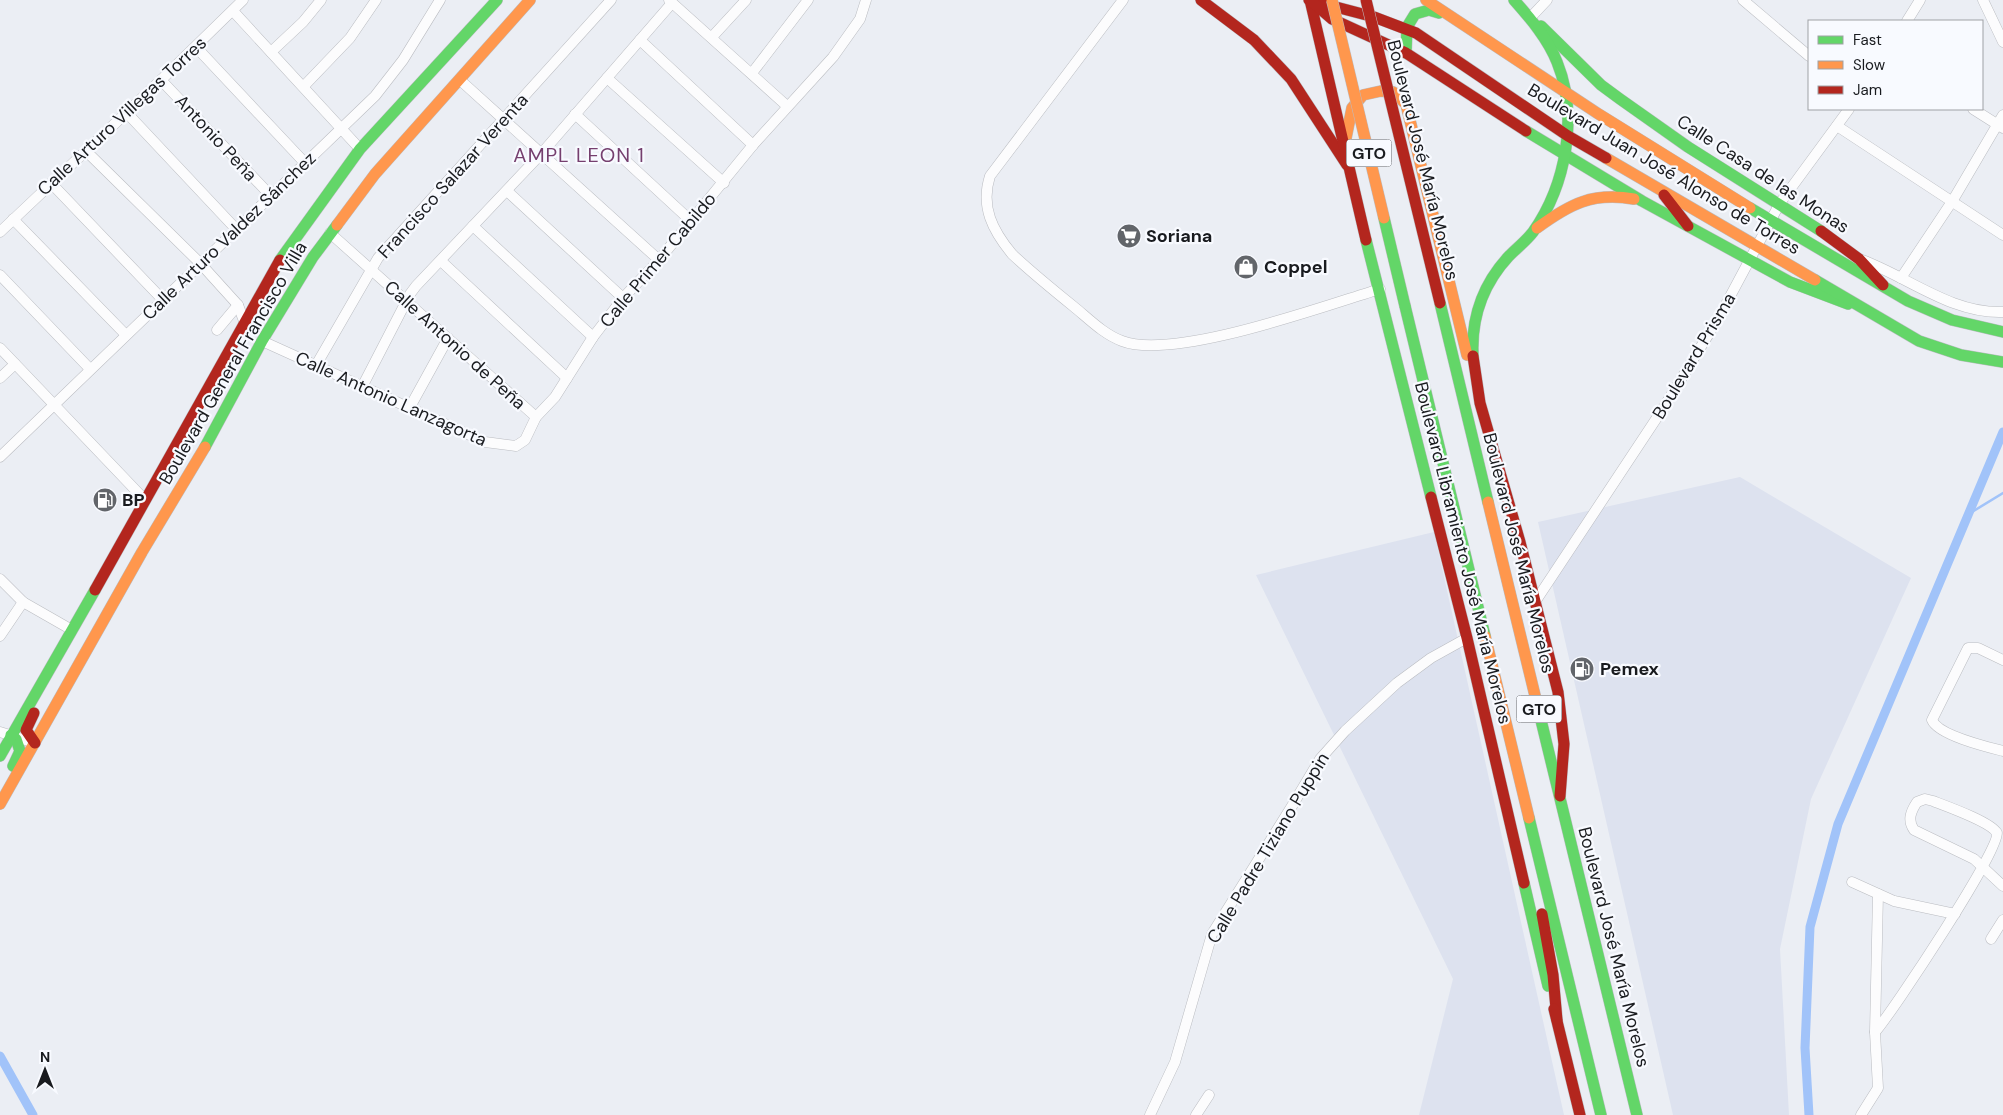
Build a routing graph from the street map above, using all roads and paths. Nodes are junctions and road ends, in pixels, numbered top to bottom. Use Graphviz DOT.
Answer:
graph roads {
  1 [pos="243,0"];
  2 [pos="321,0"];
  3 [pos="376,0"];
  4 [pos="440,0"];
  5 [pos="496,0"];
  6 [pos="530,0"];
  7 [pos="611,0"];
  8 [pos="746,0"];
  9 [pos="808,0"];
  10 [pos="866,0"];
  11 [pos="1123,0"];
  12 [pos="1201,0"];
  13 [pos="1310,0"];
  14 [pos="1332,0"];
  15 [pos="1366,0"];
  16 [pos="1426,0"];
  17 [pos="1514,0"];
  18 [pos="1547,0"];
  19 [pos="1743,0"];
  20 [pos="1920,0"];
  21 [pos="1984,0"];
  22 [pos="670,1"];
  23 [pos="233,11"];
  24 [pos="1530,18"];
  25 [pos="1908,20"];
  26 [pos="1405,28"];
  27 [pos="712,37"];
  28 [pos="640,40"];
  29 [pos="2003,42"];
  30 [pos="196,47"];
  31 [pos="270,52"];
  32 [pos="1406,53"];
  33 [pos="1808,55"];
  34 [pos="1513,58"];
  35 [pos="752,73"];
  36 [pos="606,78"];
  37 [pos="161,80"];
  38 [pos="460,80"];
  39 [pos="304,86"];
  40 [pos="1565,92"];
  41 [pos="787,106"];
  42 [pos="1975,110"];
  43 [pos="126,112"];
  44 [pos="1844,112"];
  45 [pos="575,114"];
  46 [pos="2003,115"];
  47 [pos="503,119"];
  48 [pos="1837,126"];
  49 [pos="2000,126"];
  50 [pos="342,127"];
  51 [pos="1568,136"];
  52 [pos="753,145"];
  53 [pos="360,148"];
  54 [pos="86,150"];
  55 [pos="541,154"];
  56 [pos="1565,155"];
  57 [pos="305,163"];
  58 [pos="1347,165"];
  59 [pos="52,183"];
  60 [pos="724,183"];
  61 [pos="1659,188"];
  62 [pos="506,190"];
  63 [pos="271,196"];
  64 [pos="1952,200"];
  65 [pos="1642,201"];
  66 [pos="1780,203"];
  67 [pos="13,219"];
  68 [pos="691,221"];
  69 [pos="1771,221"];
  70 [pos="473,226"];
  71 [pos="1688,226"];
  72 [pos="236,229"];
  73 [pos="0,232"];
  74 [pos="1533,232"];
  75 [pos="330,233"];
  76 [pos="2003,235"];
  77 [pos="1758,246"];
  78 [pos="1859,259"];
  79 [pos="659,260"];
  80 [pos="1751,260"];
  81 [pos="441,261"];
  82 [pos="200,263"];
  83 [pos="370,269"];
  84 [pos="0,275"];
  85 [pos="1901,278"];
  86 [pos="1380,289"];
  87 [pos="1887,291"];
  88 [pos="624,298"];
  89 [pos="162,299"];
  90 [pos="406,300"];
  91 [pos="238,305"];
  92 [pos="1867,311"];
  93 [pos="2003,312"];
  94 [pos="244,321"];
  95 [pos="217,330"];
  96 [pos="2003,332"];
  97 [pos="125,334"];
  98 [pos="593,337"];
  99 [pos="448,338"];
  100 [pos="262,341"];
  101 [pos="0,348"];
  102 [pos="2003,362"];
  103 [pos="16,364"];
  104 [pos="316,367"];
  105 [pos="90,369"];
  106 [pos="0,378"];
  107 [pos="567,378"];
  108 [pos="1474,380"];
  109 [pos="362,387"];
  110 [pos="55,405"];
  111 [pos="410,407"];
  112 [pos="536,417"];
  113 [pos="0,457"];
  114 [pos="145,500"];
  115 [pos="0,579"];
  116 [pos="23,602"];
  117 [pos="1535,602"];
  118 [pos="72,630"];
  119 [pos="0,636"];
  120 [pos="1467,638"];
  121 [pos="2003,660"];
  122 [pos="54,662"];
  123 [pos="6,734"];
  124 [pos="35,743"];
  125 [pos="2003,751"];
  126 [pos="0,756"];
  127 [pos="0,788"];
  128 [pos="1560,796"];
  129 [pos="0,804"];
  130 [pos="1530,821"];
  131 [pos="1983,866"];
  132 [pos="1852,882"];
  133 [pos="2003,886"];
  134 [pos="1878,894"];
  135 [pos="1955,914"];
  136 [pos="2003,920"];
  137 [pos="1991,939"];
  138 [pos="1557,1020"];
  139 [pos="1876,1032"];
  140 [pos="1209,1095"];
  141 [pos="1150,1115"];
  142 [pos="1196,1115"];
  143 [pos="1580,1115"];
  144 [pos="1601,1115"];
  145 [pos="1637,1115"];
  146 [pos="1861,1115"];
  1 -- 23 [label="street, Calle Arturo Villegas Torres"];
  2 -- 31 [label="street"];
  3 -- 39 [label="street"];
  4 -- 50 [label="street, Calle Arturo Valdez Sánchez"];
  5 -- 53 [label="main road, Boulevard General Francisco Villa"];
  6 -- 38 [label="main road, Boulevard General Francisco Villa"];
  7 -- 47 [label="street, Francisco Salazar Verenta"];
  8 -- 27 [label="street"];
  9 -- 35 [label="street"];
  10 -- 41 [label="street, Calle Primer Cabildo"];
  11 -- 86 [label="street"];
  12 -- 58 [label="main road"];
  13 -- 26 [label="main road, Boulevard Juan José Alonso de Torres"];
  13 -- 32 [label="main road"];
  13 -- 58 [label="main road, Boulevard Libramiento José María Morelos"];
  14 -- 130 [label="main road, GTO, bridge"];
  15 -- 128 [label="main road, Boulevard José María Morelos / GTO, bridge"];
  16 -- 34 [label="main road, Boulevard Juan José Alonso de Torres"];
  17 -- 24 [label="main road"];
  18 -- 24 [label="street"];
  19 -- 33 [label="street"];
  20 -- 25 [label="street"];
  21 -- 29 [label="street"];
  22 -- 27 [label="street"];
  22 -- 28 [label="street"];
  23 -- 30 [label="street, Calle Arturo Villegas Torres"];
  23 -- 31 [label="street"];
  24 -- 40 [label="main road"];
  24 -- 66 [label="main road, Calle Casa de las Monas"];
  26 -- 32 [label="main road"];
  26 -- 34 [label="main road"];
  26 -- 51 [label="main road, Boulevard Juan José Alonso de Torres"];
  27 -- 35 [label="street"];
  28 -- 36 [label="street"];
  28 -- 52 [label="street"];
  30 -- 37 [label="street, Calle Arturo Villegas Torres"];
  30 -- 57 [label="street"];
  31 -- 39 [label="street"];
  32 -- 56 [label="main road"];
  34 -- 40 [label="main road, Boulevard Juan José Alonso de Torres"];
  35 -- 41 [label="street"];
  36 -- 45 [label="street"];
  36 -- 60 [label="street"];
  37 -- 43 [label="street, Calle Arturo Villegas Torres"];
  37 -- 63 [label="street, Antonio Peña"];
  38 -- 47 [label="street"];
  38 -- 75 [label="main road, Boulevard General Francisco Villa"];
  39 -- 50 [label="street"];
  40 -- 51 [label="main road"];
  40 -- 69 [label="main road, Boulevard Juan José Alonso de Torres"];
  41 -- 52 [label="street, Calle Primer Cabildo"];
  42 -- 49 [label="street"];
  43 -- 54 [label="street, Calle Arturo Villegas Torres"];
  43 -- 72 [label="street"];
  44 -- 48 [label="street, Boulevard Prisma"];
  45 -- 55 [label="street"];
  45 -- 68 [label="street"];
  46 -- 49 [label="street"];
  47 -- 55 [label="street"];
  47 -- 83 [label="street, Francisco Salazar Verenta"];
  48 -- 64 [label="street"];
  48 -- 66 [label="street, Boulevard Prisma"];
  49 -- 64 [label="street"];
  50 -- 53 [label="street"];
  50 -- 57 [label="street, Calle Arturo Valdez Sánchez"];
  51 -- 56 [label="main road"];
  51 -- 61 [label="main road, Boulevard Juan José Alonso de Torres"];
  52 -- 60 [label="street, Calle Primer Cabildo"];
  53 -- 94 [label="main road, Boulevard General Francisco Villa"];
  54 -- 59 [label="street, Calle Arturo Villegas Torres"];
  54 -- 82 [label="street"];
  55 -- 62 [label="street"];
  55 -- 79 [label="street"];
  56 -- 65 [label="main road"];
  56 -- 74 [label="main road"];
  57 -- 63 [label="street, Calle Arturo Valdez Sánchez"];
  58 -- 86 [label="main road, Boulevard Libramiento José María Morelos"];
  58 -- 108 [label="main road"];
  59 -- 67 [label="street, Calle Arturo Villegas Torres"];
  59 -- 89 [label="street"];
  60 -- 68 [label="street, Calle Primer Cabildo"];
  61 -- 71 [label="main road"];
  61 -- 77 [label="main road, Boulevard Juan José Alonso de Torres"];
  62 -- 70 [label="street"];
  62 -- 88 [label="street"];
  63 -- 72 [label="street, Calle Arturo Valdez Sánchez"];
  64 -- 76 [label="street"];
  64 -- 85 [label="street"];
  65 -- 71 [label="main road"];
  65 -- 74 [label="main road"];
  66 -- 69 [label="street, Boulevard Prisma"];
  66 -- 78 [label="main road, Calle Casa de las Monas"];
  67 -- 73 [label="street, Calle Arturo Villegas Torres"];
  67 -- 97 [label="street"];
  68 -- 79 [label="street, Calle Primer Cabildo"];
  69 -- 77 [label="street, Boulevard Prisma"];
  69 -- 87 [label="main road, Boulevard Juan José Alonso de Torres"];
  70 -- 81 [label="street"];
  70 -- 98 [label="street"];
  71 -- 80 [label="main road"];
  72 -- 82 [label="street, Calle Arturo Valdez Sánchez"];
  74 -- 108 [label="main road"];
  75 -- 83 [label="street, Calle Antonio de Peña"];
  75 -- 100 [label="main road, Boulevard General Francisco Villa"];
  77 -- 80 [label="street, Boulevard Prisma"];
  77 -- 92 [label="main road, Boulevard Juan José Alonso de Torres"];
  78 -- 85 [label="street, Calle Casa de las Monas"];
  78 -- 87 [label="main road"];
  79 -- 88 [label="street, Calle Primer Cabildo"];
  80 -- 92 [label="main road"];
  80 -- 117 [label="street, Boulevard Prisma"];
  81 -- 90 [label="street"];
  81 -- 107 [label="street"];
  82 -- 89 [label="street, Calle Arturo Valdez Sánchez"];
  82 -- 91 [label="street"];
  83 -- 90 [label="street, Calle Antonio de Peña"];
  83 -- 104 [label="street, Francisco Salazar Verenta"];
  84 -- 105 [label="street"];
  85 -- 93 [label="street, Calle Casa de las Monas"];
  86 -- 120 [label="main road, Boulevard Libramiento José María Morelos"];
  87 -- 96 [label="main road, Boulevard Juan José Alonso de Torres"];
  88 -- 98 [label="street, Calle Primer Cabildo"];
  89 -- 97 [label="street, Calle Arturo Valdez Sánchez"];
  90 -- 99 [label="street, Calle Antonio de Peña"];
  90 -- 109 [label="street"];
  91 -- 94 [label="street"];
  91 -- 95 [label="street"];
  92 -- 102 [label="main road, Boulevard Juan José Alonso de Torres"];
  94 -- 114 [label="main road, Boulevard General Francisco Villa"];
  97 -- 105 [label="street, Calle Arturo Valdez Sánchez"];
  98 -- 107 [label="street, Calle Primer Cabildo"];
  99 -- 111 [label="street"];
  99 -- 112 [label="street, Calle Antonio de Peña"];
  100 -- 104 [label="street, Calle Antonio Lanzagorta"];
  100 -- 124 [label="main road, Boulevard General Francisco Villa"];
  101 -- 103 [label="street"];
  103 -- 106 [label="street"];
  103 -- 110 [label="street"];
  104 -- 109 [label="street, Calle Antonio Lanzagorta"];
  105 -- 110 [label="street, Calle Arturo Valdez Sánchez"];
  107 -- 112 [label="street, Calle Primer Cabildo"];
  108 -- 117 [label="main road"];
  109 -- 111 [label="street, Calle Antonio Lanzagorta"];
  110 -- 113 [label="street, Calle Arturo Valdez Sánchez"];
  110 -- 114 [label="street"];
  111 -- 112 [label="street, Calle Antonio Lanzagorta"];
  114 -- 118 [label="main road, Boulevard General Francisco Villa"];
  115 -- 116 [label="street"];
  116 -- 118 [label="street"];
  116 -- 119 [label="street"];
  117 -- 128 [label="main road"];
  118 -- 122 [label="main road, Boulevard General Francisco Villa"];
  120 -- 138 [label="main road, Boulevard Libramiento José María Morelos"];
  120 -- 141 [label="street, Calle Padre Tiziano Puppin"];
  121 -- 125 [label="street"];
  122 -- 123 [label="main road, Boulevard General Francisco Villa"];
  122 -- 124 [label="main road"];
  123 -- 124 [label="street"];
  123 -- 126 [label="main road, Boulevard General Francisco Villa"];
  123 -- 127 [label="main road"];
  124 -- 129 [label="main road, Boulevard General Francisco Villa"];
  128 -- 145 [label="main road, Boulevard José María Morelos / GTO"];
  130 -- 138 [label="main road"];
  130 -- 144 [label="main road, GTO"];
  131 -- 131 [label="street"];
  131 -- 133 [label="street"];
  131 -- 135 [label="street"];
  132 -- 134 [label="street"];
  134 -- 135 [label="street"];
  134 -- 139 [label="street"];
  135 -- 139 [label="street"];
  136 -- 137 [label="street"];
  138 -- 143 [label="main road, Boulevard Libramiento José María Morelos"];
  139 -- 146 [label="street"];
  140 -- 142 [label="street"];
}
